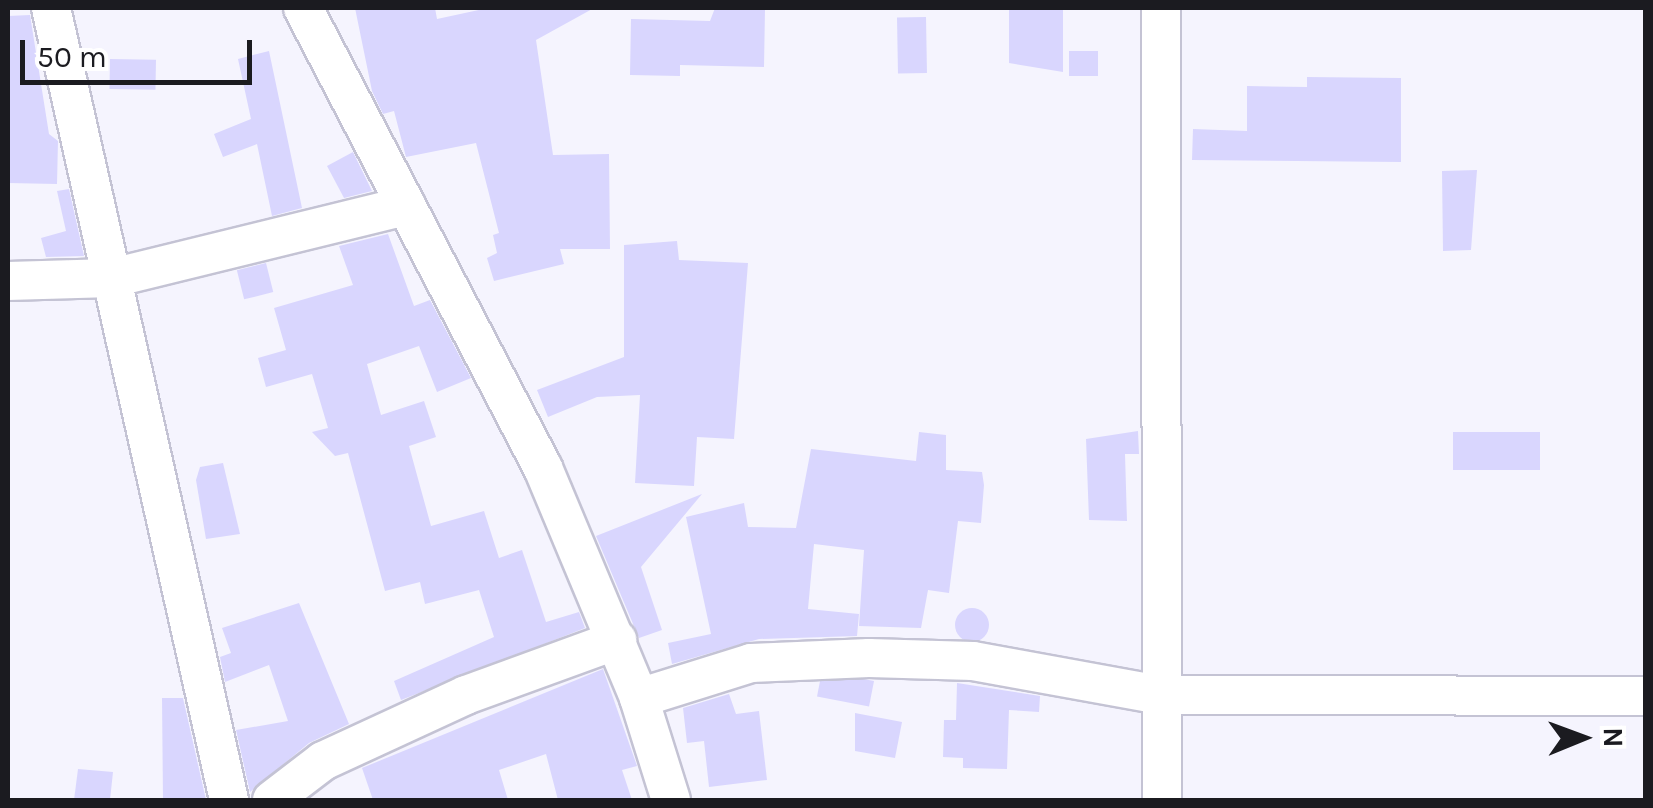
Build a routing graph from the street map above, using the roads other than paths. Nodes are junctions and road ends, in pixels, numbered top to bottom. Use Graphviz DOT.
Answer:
graph roads {
  1 [pos="51,8"];
  2 [pos="303,8"];
  3 [pos="1161,8"];
  4 [pos="406,206"];
  5 [pos="112,278"];
  6 [pos="8,281"];
  7 [pos="617,640"];
  8 [pos="1161,695"];
  9 [pos="1646,696"];
  10 [pos="640,698"];
  11 [pos="229,800"];
  12 [pos="272,800"];
  13 [pos="671,800"];
  14 [pos="1162,800"];
  1 -- 5 [label="street"];
  2 -- 4 [label="street"];
  3 -- 8 [label="street"];
  4 -- 5 [label="street"];
  4 -- 7 [label="street"];
  5 -- 6 [label="street"];
  5 -- 11 [label="street"];
  7 -- 10 [label="street"];
  7 -- 12 [label="street"];
  8 -- 9 [label="street"];
  8 -- 10 [label="street"];
  8 -- 14 [label="street"];
  10 -- 13 [label="street"];
}
